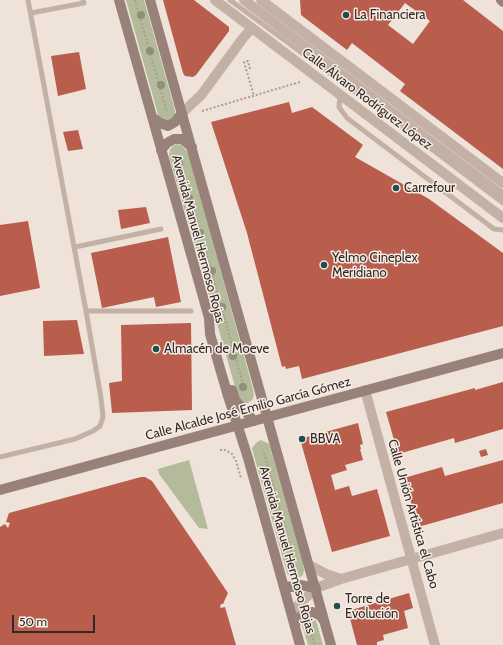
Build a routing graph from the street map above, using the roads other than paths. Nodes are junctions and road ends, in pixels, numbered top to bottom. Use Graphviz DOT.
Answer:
graph roads {
  1 [pos="28,0"];
  2 [pos="83,0"];
  3 [pos="119,0"];
  4 [pos="150,0"];
  5 [pos="215,0"];
  6 [pos="230,0"];
  7 [pos="244,0"];
  8 [pos="261,0"];
  9 [pos="31,13"];
  10 [pos="252,28"];
  11 [pos="340,94"];
  12 [pos="182,113"];
  13 [pos="152,117"];
  14 [pos="192,147"];
  15 [pos="161,150"];
  16 [pos="503,184"];
  17 [pos="503,196"];
  18 [pos="503,203"];
  19 [pos="503,218"];
  20 [pos="161,229"];
  21 [pos="503,230"];
  22 [pos="75,247"];
  23 [pos="86,311"];
  24 [pos="191,311"];
  25 [pos="209,318"];
  26 [pos="503,353"];
  27 [pos="365,390"];
  28 [pos="268,417"];
  29 [pos="254,421"];
  30 [pos="237,426"];
  31 [pos="0,457"];
  32 [pos="0,490"];
  33 [pos="503,533"];
  34 [pos="411,559"];
  35 [pos="309,565"];
  36 [pos="341,578"];
  37 [pos="284,586"];
  38 [pos="316,588"];
  39 [pos="291,612"];
  40 [pos="324,621"];
  41 [pos="295,625"];
  42 [pos="300,645"];
  43 [pos="331,645"];
  44 [pos="435,645"];
  1 -- 9 [label="lane"];
  2 -- 9 [label="lane"];
  3 -- 13 [label="street, Avenida Manuel Hermoso Rojas"];
  4 -- 12 [label="street, Avenida Manuel Hermoso Rojas"];
  5 -- 10 [label="street, Calle Álvaro Rodríguez López"];
  6 -- 18 [label="lane, Calle Álvaro Rodríguez López"];
  7 -- 17 [label="street, Calle Álvaro Rodríguez López"];
  8 -- 16 [label="street, Calle Álvaro Rodríguez López"];
  9 -- 22 [label="lane"];
  10 -- 11 [label="street, Calle Álvaro Rodríguez López"];
  10 -- 12 [label="street"];
  11 -- 19 [label="street, Calle Álvaro Rodríguez López"];
  11 -- 21 [label="lane"];
  12 -- 13 [label="street"];
  12 -- 14 [label="street, Avenida Manuel Hermoso Rojas"];
  13 -- 15 [label="street, Avenida Manuel Hermoso Rojas"];
  14 -- 15 [label="street"];
  14 -- 28 [label="street, Avenida Manuel Hermoso Rojas"];
  15 -- 25 [label="street, Avenida Manuel Hermoso Rojas"];
  20 -- 22 [label="lane"];
  22 -- 23 [label="lane"];
  23 -- 24 [label="lane"];
  23 -- 31 [label="lane"];
  25 -- 29 [label="street"];
  25 -- 30 [label="street, Avenida Manuel Hermoso Rojas"];
  26 -- 27 [label="street, Calle Alcalde José Emilio García Gómez"];
  27 -- 28 [label="street, Calle Alcalde José Emilio García Gómez"];
  27 -- 34 [label="street, Calle Unión Artística el Cabo"];
  28 -- 29 [label="street, Calle Alcalde José Emilio García Gómez"];
  28 -- 35 [label="street, Avenida Manuel Hermoso Rojas"];
  29 -- 30 [label="street, Calle Alcalde José Emilio García Gómez"];
  30 -- 32 [label="street, Calle Alcalde José Emilio García Gómez"];
  30 -- 37 [label="street, Avenida Manuel Hermoso Rojas"];
  33 -- 34 [label="street"];
  34 -- 36 [label="street"];
  34 -- 44 [label="street, Calle Unión Artística el Cabo"];
  35 -- 36 [label="street"];
  35 -- 38 [label="street, Avenida Manuel Hermoso Rojas"];
  36 -- 38 [label="street"];
  37 -- 38 [label="street"];
  37 -- 39 [label="street, Avenida Manuel Hermoso Rojas"];
  38 -- 39 [label="street"];
  38 -- 40 [label="street, Avenida Manuel Hermoso Rojas"];
  39 -- 41 [label="street, Avenida Manuel Hermoso Rojas"];
  40 -- 41 [label="street"];
  40 -- 43 [label="street, Avenida Manuel Hermoso Rojas"];
  41 -- 42 [label="street, Avenida Manuel Hermoso Rojas"];
}
